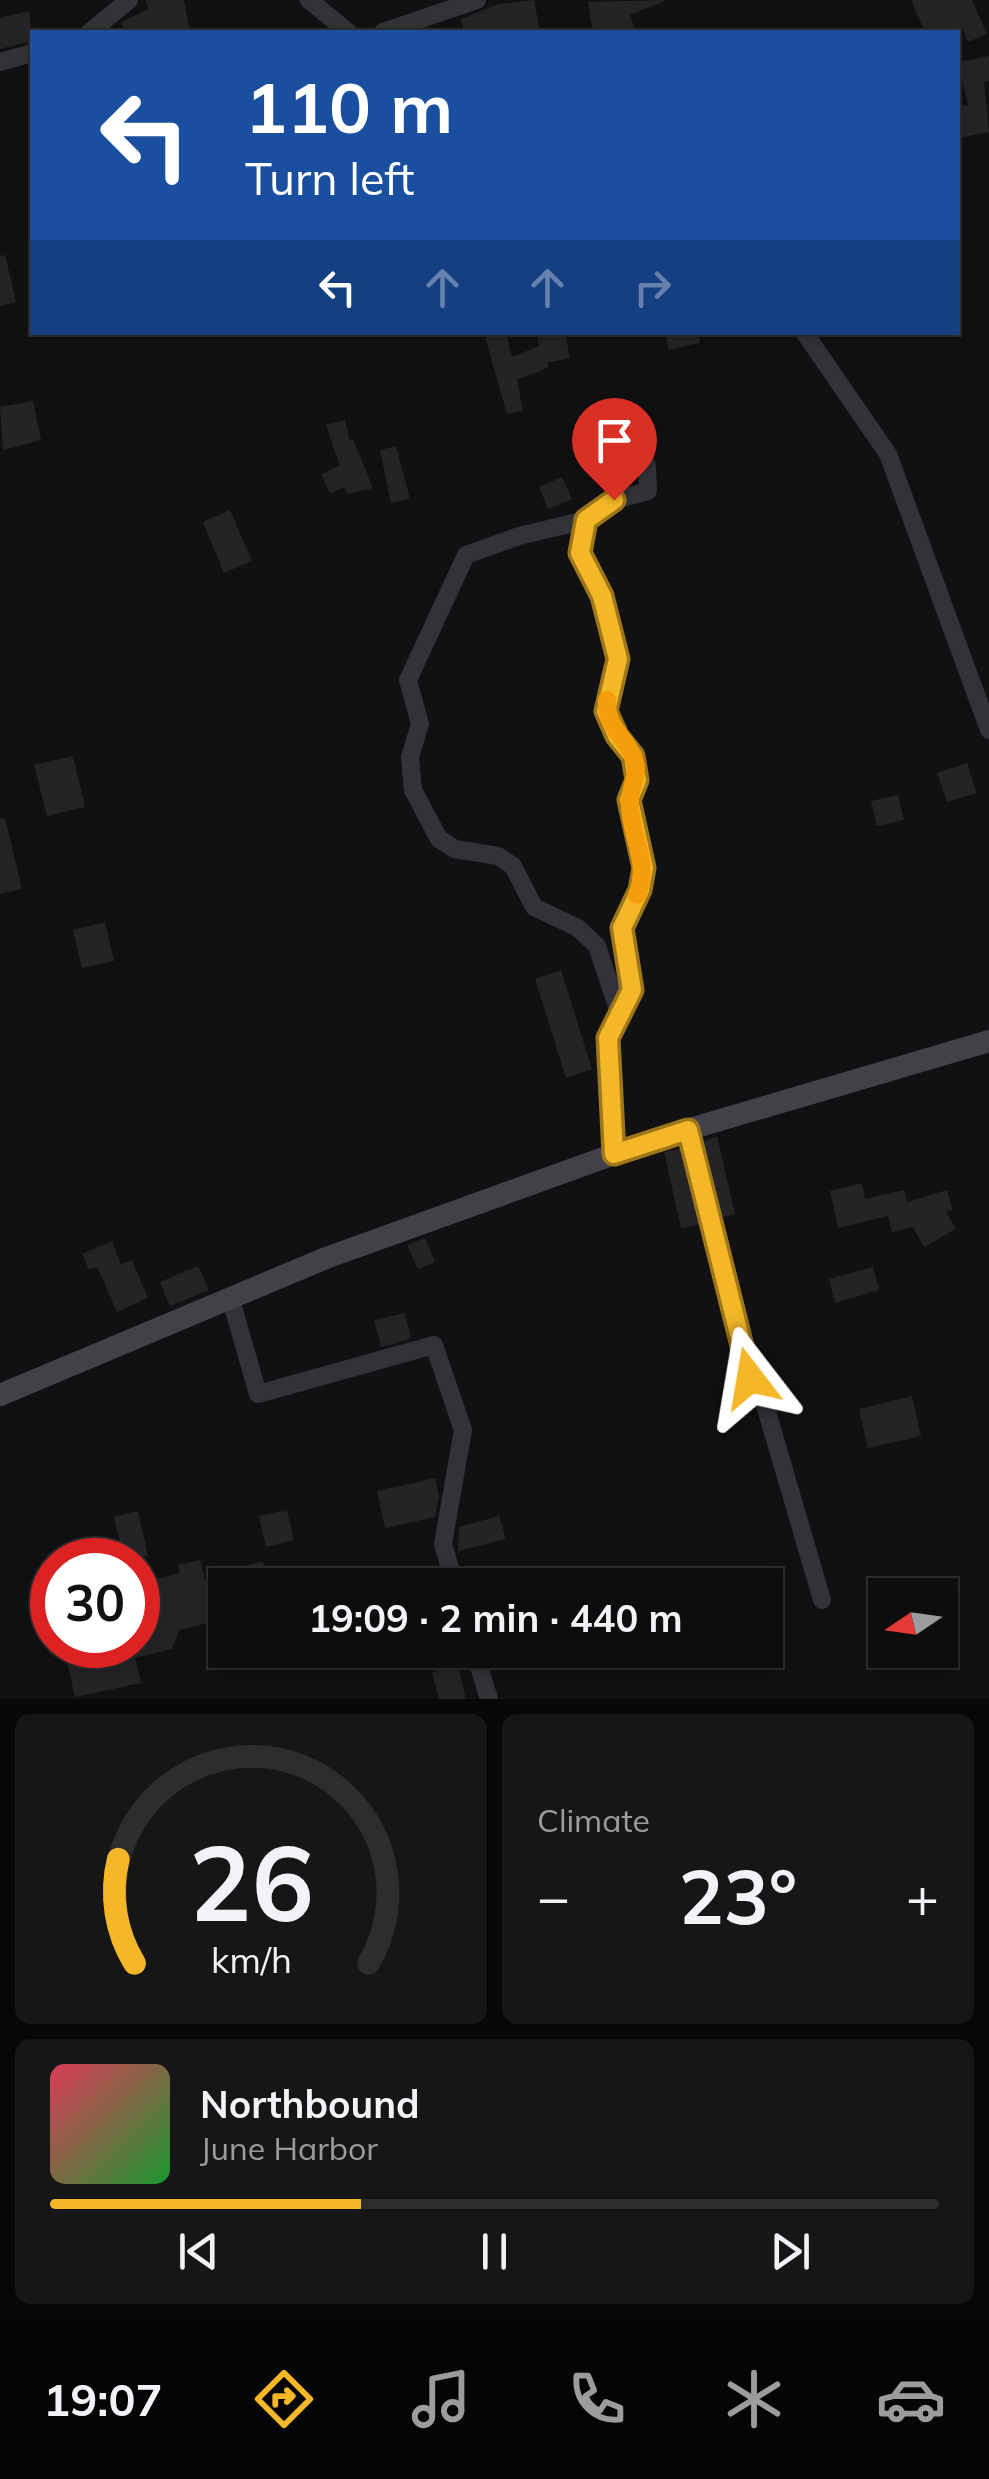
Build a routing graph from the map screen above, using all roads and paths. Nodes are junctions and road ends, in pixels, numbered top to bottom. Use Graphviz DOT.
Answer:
graph roads {
  1 [pos="129,0"];
  2 [pos="309,0"];
  3 [pos="476,0"];
  4 [pos="92,30"];
  5 [pos="346,30"];
  6 [pos="389,30"];
  7 [pos="30,54"];
  8 [pos="0,62"];
  9 [pos="806,335"];
  10 [pos="647,465"];
  11 [pos="586,520"];
  12 [pos="989,730"];
  13 [pos="619,1012"];
  14 [pos="989,1041"];
  15 [pos="688,1130"];
  16 [pos="614,1154"];
  17 [pos="230,1300"];
  18 [pos="0,1395"];
  19 [pos="450,1568"];
  20 [pos="822,1600"];
  21 [pos="479,1668"];
  22 [pos="488,1699"];
  1 -- 4 [label="street"];
  2 -- 5 [label="street"];
  3 -- 6 [label="street"];
  7 -- 8 [label="street"];
  9 -- 12 [label="street"];
  10 -- 11 [label="street"];
  11 -- 13 [label="street"];
  11 -- 13 [label="street"];
  13 -- 16 [label="street"];
  14 -- 15 [label="main road"];
  15 -- 16 [label="main road"];
  15 -- 20 [label="street"];
  16 -- 17 [label="main road"];
  17 -- 18 [label="main road"];
  17 -- 19 [label="street"];
  21 -- 22 [label="street"];
}
